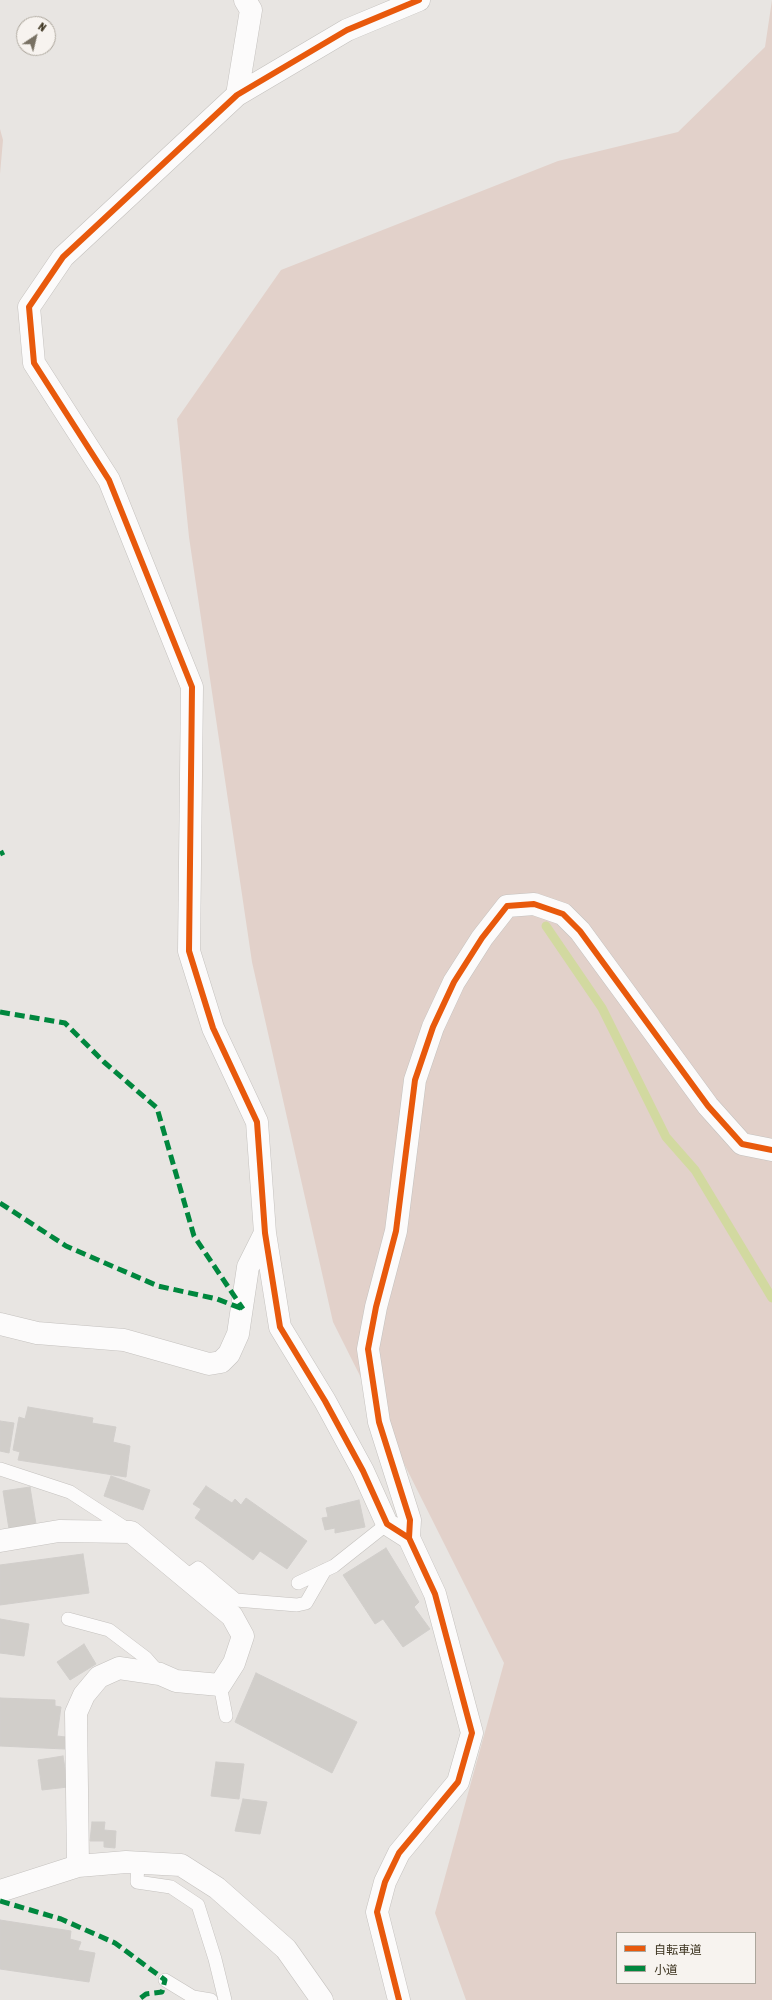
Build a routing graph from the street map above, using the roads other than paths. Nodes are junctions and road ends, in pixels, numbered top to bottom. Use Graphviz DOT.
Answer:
graph roads {
  1 [pos="245,0"];
  2 [pos="419,0"];
  3 [pos="237,95"];
  4 [pos="772,1150"];
  5 [pos="265,1233"];
  6 [pos="0,1324"];
  7 [pos="0,1469"];
  8 [pos="387,1524"];
  9 [pos="131,1532"];
  10 [pos="409,1538"];
  11 [pos="0,1541"];
  12 [pos="325,1570"];
  13 [pos="185,1577"];
  14 [pos="298,1583"];
  15 [pos="68,1619"];
  16 [pos="160,1674"];
  17 [pos="220,1685"];
  18 [pos="226,1716"];
  19 [pos="138,1863"];
  20 [pos="78,1866"];
  21 [pos="0,1891"];
  22 [pos="165,1980"];
  23 [pos="210,2000"];
  24 [pos="225,2000"];
  25 [pos="322,2000"];
  26 [pos="400,2000"];
  1 -- 3 [label="street"];
  2 -- 3 [label="street"];
  3 -- 5 [label="street"];
  4 -- 10 [label="street"];
  5 -- 6 [label="street"];
  5 -- 8 [label="street"];
  7 -- 9 [label="lane"];
  8 -- 10 [label="street"];
  8 -- 12 [label="lane"];
  9 -- 11 [label="street"];
  9 -- 13 [label="street"];
  10 -- 26 [label="street"];
  12 -- 13 [label="lane"];
  12 -- 14 [label="lane"];
  13 -- 17 [label="street"];
  15 -- 16 [label="lane"];
  16 -- 17 [label="street"];
  16 -- 20 [label="street"];
  17 -- 18 [label="lane"];
  19 -- 20 [label="street"];
  19 -- 24 [label="lane"];
  19 -- 25 [label="street"];
  20 -- 21 [label="street"];
  22 -- 23 [label="lane"];
}
